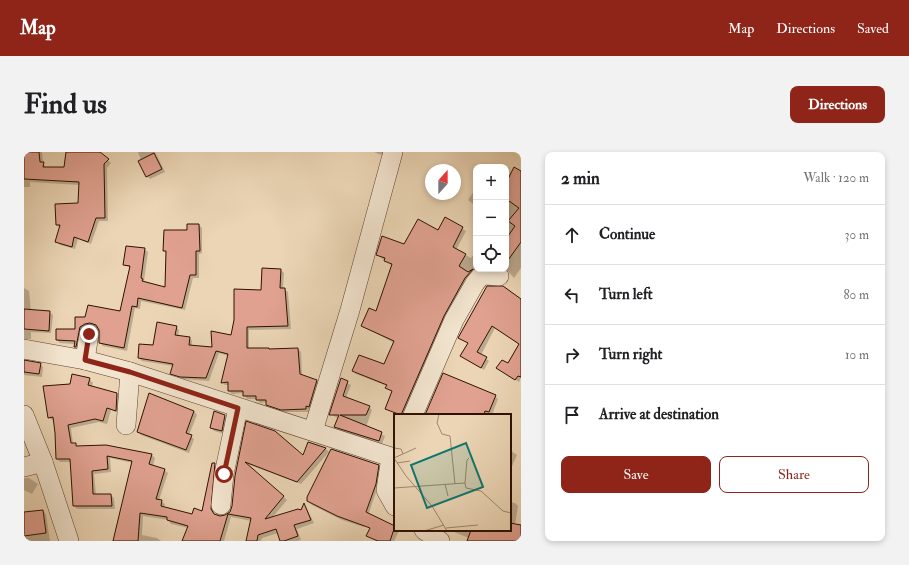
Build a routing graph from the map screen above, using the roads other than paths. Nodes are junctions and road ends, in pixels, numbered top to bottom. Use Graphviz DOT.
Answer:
graph roads {
  1 [pos="393,152"];
  2 [pos="499,276"];
  3 [pos="89,334"];
  4 [pos="24,349"];
  5 [pos="85,360"];
  6 [pos="130,372"];
  7 [pos="238,408"];
  8 [pos="413,414"];
  9 [pos="24,415"];
  10 [pos="126,425"];
  11 [pos="312,431"];
  12 [pos="393,454"];
  13 [pos="43,462"];
  14 [pos="24,467"];
  15 [pos="394,504"];
  16 [pos="221,505"];
  17 [pos="425,531"];
  18 [pos="68,541"];
  19 [pos="440,541"];
  1 -- 11 [label="street"];
  2 -- 8 [label="street"];
  3 -- 5 [label="street"];
  4 -- 5 [label="street"];
  5 -- 6 [label="street"];
  6 -- 7 [label="street"];
  6 -- 10 [label="street"];
  7 -- 11 [label="street"];
  7 -- 16 [label="street"];
  9 -- 13 [label="street"];
  11 -- 12 [label="street"];
  12 -- 15 [label="street"];
  13 -- 14 [label="street"];
  13 -- 18 [label="street"];
  17 -- 19 [label="street"];
}
